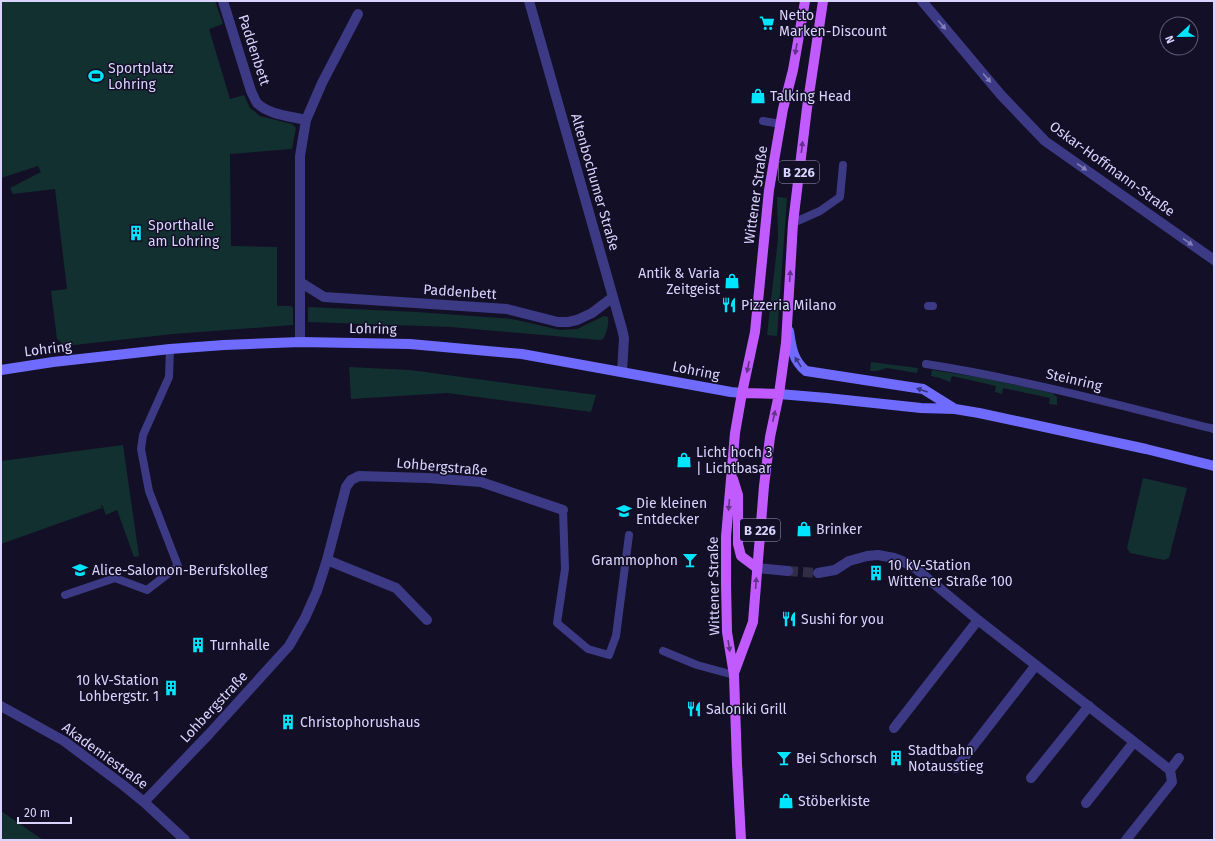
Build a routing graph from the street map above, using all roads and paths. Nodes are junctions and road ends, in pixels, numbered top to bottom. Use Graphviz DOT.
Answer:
graph roads {
  1 [pos="223,1"];
  2 [pos="529,1"];
  3 [pos="804,1"];
  4 [pos="822,1"];
  5 [pos="922,1"];
  6 [pos="358,14"];
  7 [pos="306,120"];
  8 [pos="762,121"];
  9 [pos="780,124"];
  10 [pos="843,166"];
  11 [pos="793,223"];
  12 [pos="1214,260"];
  13 [pos="300,282"];
  14 [pos="613,297"];
  15 [pos="787,316"];
  16 [pos="300,342"];
  17 [pos="170,349"];
  18 [pos="926,364"];
  19 [pos="1,370"];
  20 [pos="622,372"];
  21 [pos="742,393"];
  22 [pos="779,394"];
  23 [pos="955,409"];
  24 [pos="1214,429"];
  25 [pos="1214,466"];
  26 [pos="732,473"];
  27 [pos="563,510"];
  28 [pos="629,535"];
  29 [pos="327,560"];
  30 [pos="757,568"];
  31 [pos="788,571"];
  32 [pos="818,573"];
  33 [pos="65,594"];
  34 [pos="427,620"];
  35 [pos="978,620"];
  36 [pos="663,651"];
  37 [pos="1036,665"];
  38 [pos="734,675"];
  39 [pos="1,706"];
  40 [pos="1089,706"];
  41 [pos="894,728"];
  42 [pos="1134,742"];
  43 [pos="1179,758"];
  44 [pos="956,768"];
  45 [pos="1170,770"];
  46 [pos="1031,778"];
  47 [pos="144,802"];
  48 [pos="1086,802"];
  49 [pos="185,840"];
  50 [pos="741,840"];
  51 [pos="1126,840"];
  1 -- 7 [label="street, Paddenbett"];
  2 -- 14 [label="street, Altenbochumer Straße"];
  3 -- 9 [label="main road, Wittener Straße / B 226, one-way"];
  11 -- 4 [label="main road, Wittener Straße / B 226, one-way"];
  5 -- 12 [label="street, Oskar-Hoffmann-Straße, one-way"];
  6 -- 7 [label="street"];
  7 -- 13 [label="street"];
  8 -- 9 [label="lane"];
  9 -- 21 [label="main road, Wittener Straße / B 226, one-way"];
  10 -- 11 [label="lane"];
  15 -- 11 [label="main road, Wittener Straße / B 226, one-way"];
  13 -- 14 [label="street, Paddenbett"];
  13 -- 16 [label="street"];
  14 -- 20 [label="street, Altenbochumer Straße"];
  15 -- 22 [label="main road, Wittener Straße / B 226"];
  23 -- 15 [label="street, one-way"];
  16 -- 17 [label="street, Lohring"];
  16 -- 20 [label="street, Lohring"];
  17 -- 19 [label="street, Lohring"];
  17 -- 33 [label="lane"];
  18 -- 24 [label="lane, Steinring"];
  20 -- 21 [label="street, Lohring"];
  21 -- 22 [label="main road"];
  21 -- 26 [label="main road, Wittener Straße / B 226"];
  22 -- 23 [label="street"];
  30 -- 22 [label="main road, Wittener Straße / B 226, one-way"];
  23 -- 25 [label="street"];
  26 -- 30 [label="main road, Wittener Straße"];
  26 -- 38 [label="main road, Wittener Straße / B 226, one-way"];
  27 -- 28 [label="lane"];
  27 -- 29 [label="street, Lohbergstraße"];
  29 -- 34 [label="street"];
  29 -- 47 [label="street, Lohbergstraße"];
  30 -- 31 [label="street"];
  38 -- 30 [label="main road, Wittener Straße / B 226, one-way"];
  32 -- 35 [label="street"];
  35 -- 37 [label="street"];
  35 -- 41 [label="street"];
  36 -- 38 [label="lane"];
  37 -- 40 [label="street"];
  37 -- 44 [label="street"];
  38 -- 50 [label="main road, Wittener Straße / B 226"];
  39 -- 47 [label="street, Akademiestraße"];
  40 -- 42 [label="street"];
  40 -- 46 [label="street"];
  42 -- 45 [label="street"];
  42 -- 48 [label="street"];
  43 -- 45 [label="street"];
  45 -- 51 [label="street"];
  47 -- 49 [label="street, Akademiestraße"];
}
